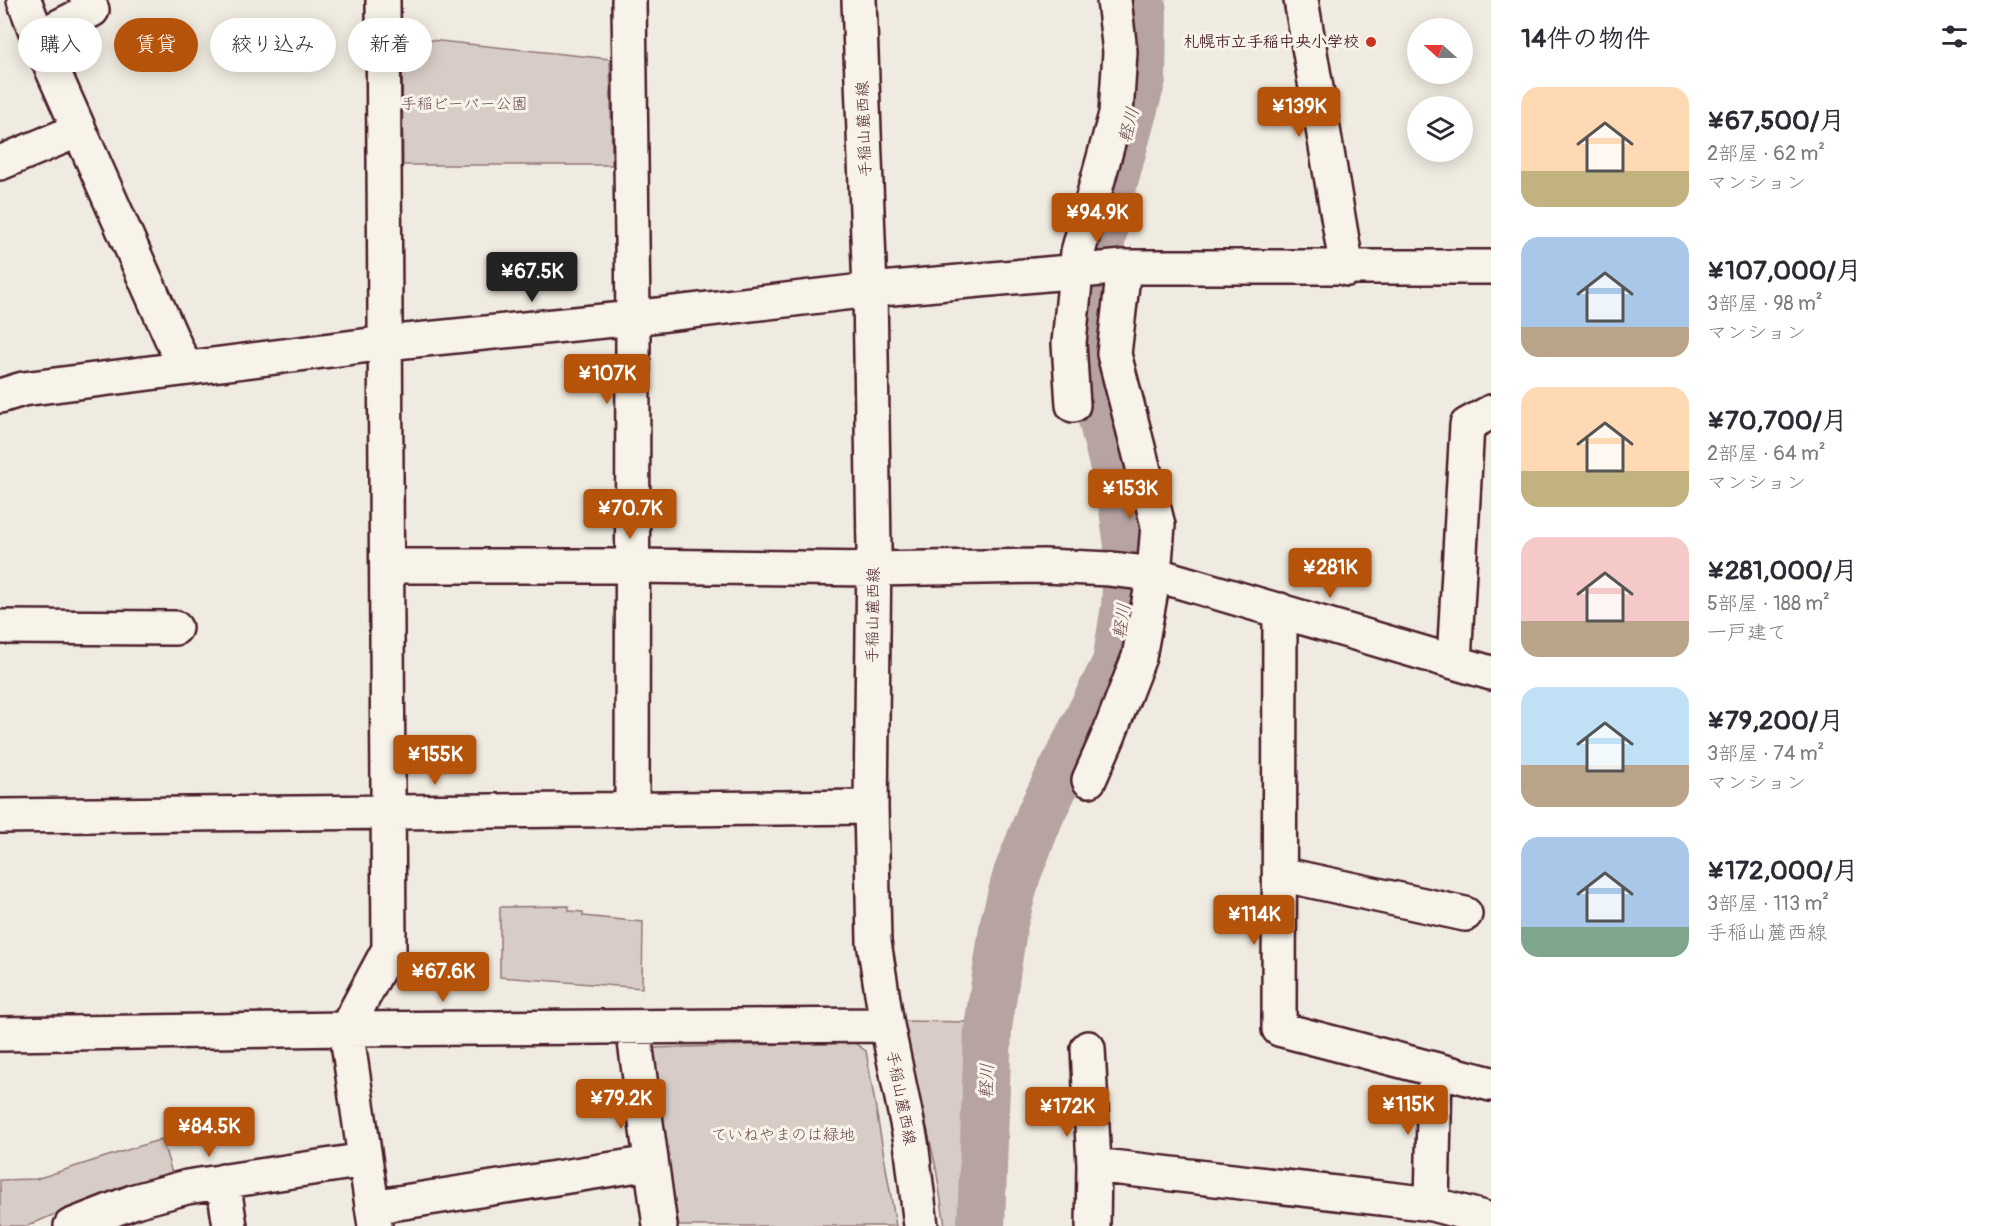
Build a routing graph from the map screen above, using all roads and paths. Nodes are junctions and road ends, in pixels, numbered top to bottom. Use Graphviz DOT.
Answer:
graph roads {
  1 [pos="24,0"];
  2 [pos="87,0"];
  3 [pos="383,0"];
  4 [pos="629,0"];
  5 [pos="859,0"];
  6 [pos="1114,0"];
  7 [pos="1301,0"];
  8 [pos="31,18"];
  9 [pos="76,18"];
  10 [pos="53,72"];
  11 [pos="79,130"];
  12 [pos="0,163"];
  13 [pos="1124,267"];
  14 [pos="1491,267"];
  15 [pos="1347,269"];
  16 [pos="1075,272"];
  17 [pos="870,290"];
  18 [pos="633,318"];
  19 [pos="386,343"];
  20 [pos="188,367"];
  21 [pos="0,396"];
  22 [pos="1072,405"];
  23 [pos="1491,412"];
  24 [pos="387,566"];
  25 [pos="633,566"];
  26 [pos="873,569"];
  27 [pos="1134,571"];
  28 [pos="1280,610"];
  29 [pos="0,627"];
  30 [pos="175,628"];
  31 [pos="1454,662"];
  32 [pos="1491,673"];
  33 [pos="1089,780"];
  34 [pos="871,807"];
  35 [pos="632,810"];
  36 [pos="389,812"];
  37 [pos="0,816"];
  38 [pos="1280,874"];
  39 [pos="1465,914"];
  40 [pos="887,1025"];
  41 [pos="633,1027"];
  42 [pos="346,1029"];
  43 [pos="0,1034"];
  44 [pos="1088,1048"];
  45 [pos="1436,1070"];
  46 [pos="1491,1084"];
  47 [pos="365,1160"];
  48 [pos="651,1163"];
  49 [pos="1094,1165"];
  50 [pos="223,1181"];
  51 [pos="1432,1204"];
  52 [pos="373,1217"];
  53 [pos="1491,1220"];
  54 [pos="71,1226"];
  55 [pos="230,1226"];
  56 [pos="660,1226"];
  57 [pos="921,1226"];
  58 [pos="1093,1226"];
  1 -- 8 [label="street"];
  2 -- 9 [label="street"];
  3 -- 19 [label="street"];
  4 -- 18 [label="street"];
  5 -- 17 [label="street, 手稲山麓西線"];
  6 -- 16 [label="street"];
  7 -- 15 [label="street"];
  10 -- 11 [label="street"];
  11 -- 12 [label="street"];
  11 -- 20 [label="street"];
  13 -- 15 [label="street"];
  13 -- 16 [label="street"];
  13 -- 27 [label="street"];
  14 -- 15 [label="street"];
  16 -- 17 [label="street"];
  16 -- 22 [label="street"];
  17 -- 18 [label="street"];
  17 -- 26 [label="street, 手稲山麓西線"];
  18 -- 19 [label="street"];
  18 -- 25 [label="street"];
  19 -- 20 [label="street"];
  19 -- 24 [label="street"];
  20 -- 21 [label="street"];
  23 -- 31 [label="street"];
  24 -- 25 [label="street"];
  24 -- 36 [label="street"];
  25 -- 26 [label="street"];
  25 -- 35 [label="street"];
  26 -- 27 [label="street"];
  26 -- 34 [label="street, 手稲山麓西線"];
  27 -- 28 [label="street"];
  27 -- 33 [label="street"];
  28 -- 31 [label="street"];
  28 -- 38 [label="street"];
  29 -- 30 [label="street"];
  31 -- 32 [label="street"];
  34 -- 35 [label="street"];
  34 -- 40 [label="street, 手稲山麓西線"];
  35 -- 36 [label="street"];
  36 -- 37 [label="street"];
  36 -- 42 [label="street"];
  38 -- 39 [label="street"];
  38 -- 45 [label="street"];
  40 -- 41 [label="street"];
  40 -- 57 [label="street, 手稲山麓西線"];
  41 -- 42 [label="street"];
  41 -- 48 [label="street"];
  42 -- 43 [label="street"];
  42 -- 47 [label="street"];
  44 -- 49 [label="street"];
  45 -- 46 [label="street"];
  45 -- 51 [label="street"];
  47 -- 50 [label="street"];
  47 -- 52 [label="street"];
  48 -- 52 [label="street"];
  48 -- 56 [label="street"];
  49 -- 51 [label="street"];
  49 -- 58 [label="street"];
  50 -- 54 [label="street"];
  50 -- 55 [label="street"];
  51 -- 53 [label="street"];
}
